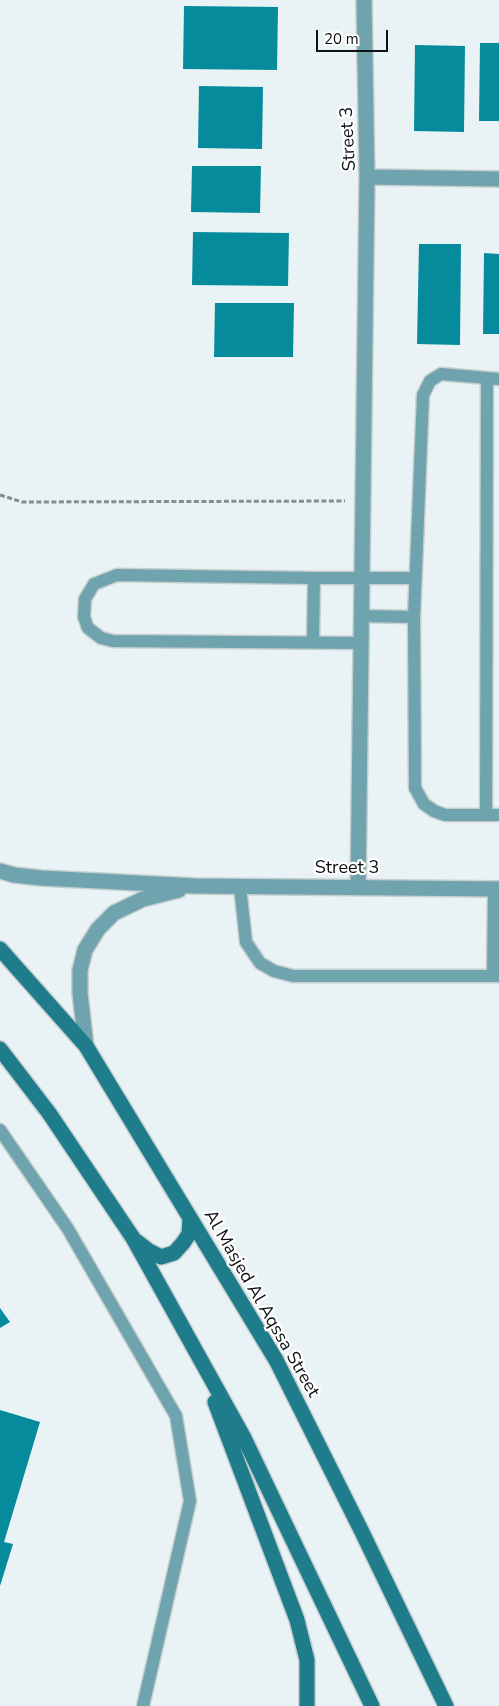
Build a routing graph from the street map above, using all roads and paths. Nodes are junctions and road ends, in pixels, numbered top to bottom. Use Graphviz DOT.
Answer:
graph roads {
  1 [pos="364,0"];
  2 [pos="367,178"];
  3 [pos="499,179"];
  4 [pos="493,378"];
  5 [pos="0,495"];
  6 [pos="363,501"];
  7 [pos="314,578"];
  8 [pos="362,578"];
  9 [pos="415,578"];
  10 [pos="361,616"];
  11 [pos="414,617"];
  12 [pos="313,642"];
  13 [pos="361,643"];
  14 [pos="493,815"];
  15 [pos="0,871"];
  16 [pos="195,886"];
  17 [pos="240,887"];
  18 [pos="358,888"];
  19 [pos="496,889"];
  20 [pos="0,949"];
  21 [pos="496,976"];
  22 [pos="86,1046"];
  23 [pos="0,1049"];
  24 [pos="0,1130"];
  25 [pos="190,1219"];
  26 [pos="133,1238"];
  27 [pos="197,1354"];
  28 [pos="143,1706"];
  29 [pos="307,1706"];
  30 [pos="372,1706"];
  31 [pos="446,1706"];
  1 -- 2 [label="street, Street 3"];
  2 -- 3 [label="street, Street 3"];
  2 -- 6 [label="street"];
  4 -- 9 [label="lane"];
  4 -- 14 [label="lane"];
  5 -- 6 [label="path"];
  6 -- 8 [label="street"];
  7 -- 8 [label="lane"];
  7 -- 12 [label="lane"];
  7 -- 12 [label="lane"];
  8 -- 9 [label="lane"];
  8 -- 10 [label="street"];
  9 -- 11 [label="lane"];
  10 -- 11 [label="lane"];
  10 -- 13 [label="street"];
  11 -- 14 [label="lane"];
  12 -- 13 [label="lane"];
  13 -- 18 [label="street"];
  15 -- 16 [label="street, Street 3"];
  16 -- 17 [label="street, Street 3"];
  16 -- 22 [label="street, Street 3"];
  17 -- 18 [label="street, Street 3"];
  17 -- 21 [label="lane"];
  18 -- 19 [label="street, Street 3"];
  19 -- 21 [label="lane"];
  20 -- 22 [label="main road, Al Masjed Al Aqssa Street"];
  22 -- 25 [label="main road, Al Masjed Al Aqssa Street"];
  23 -- 26 [label="main road"];
  24 -- 28 [label="lane"];
  25 -- 26 [label="main road"];
  25 -- 31 [label="main road, Al Masjed Al Aqssa Street"];
  26 -- 27 [label="main road"];
  27 -- 29 [label="main road"];
  27 -- 30 [label="main road"];
}
